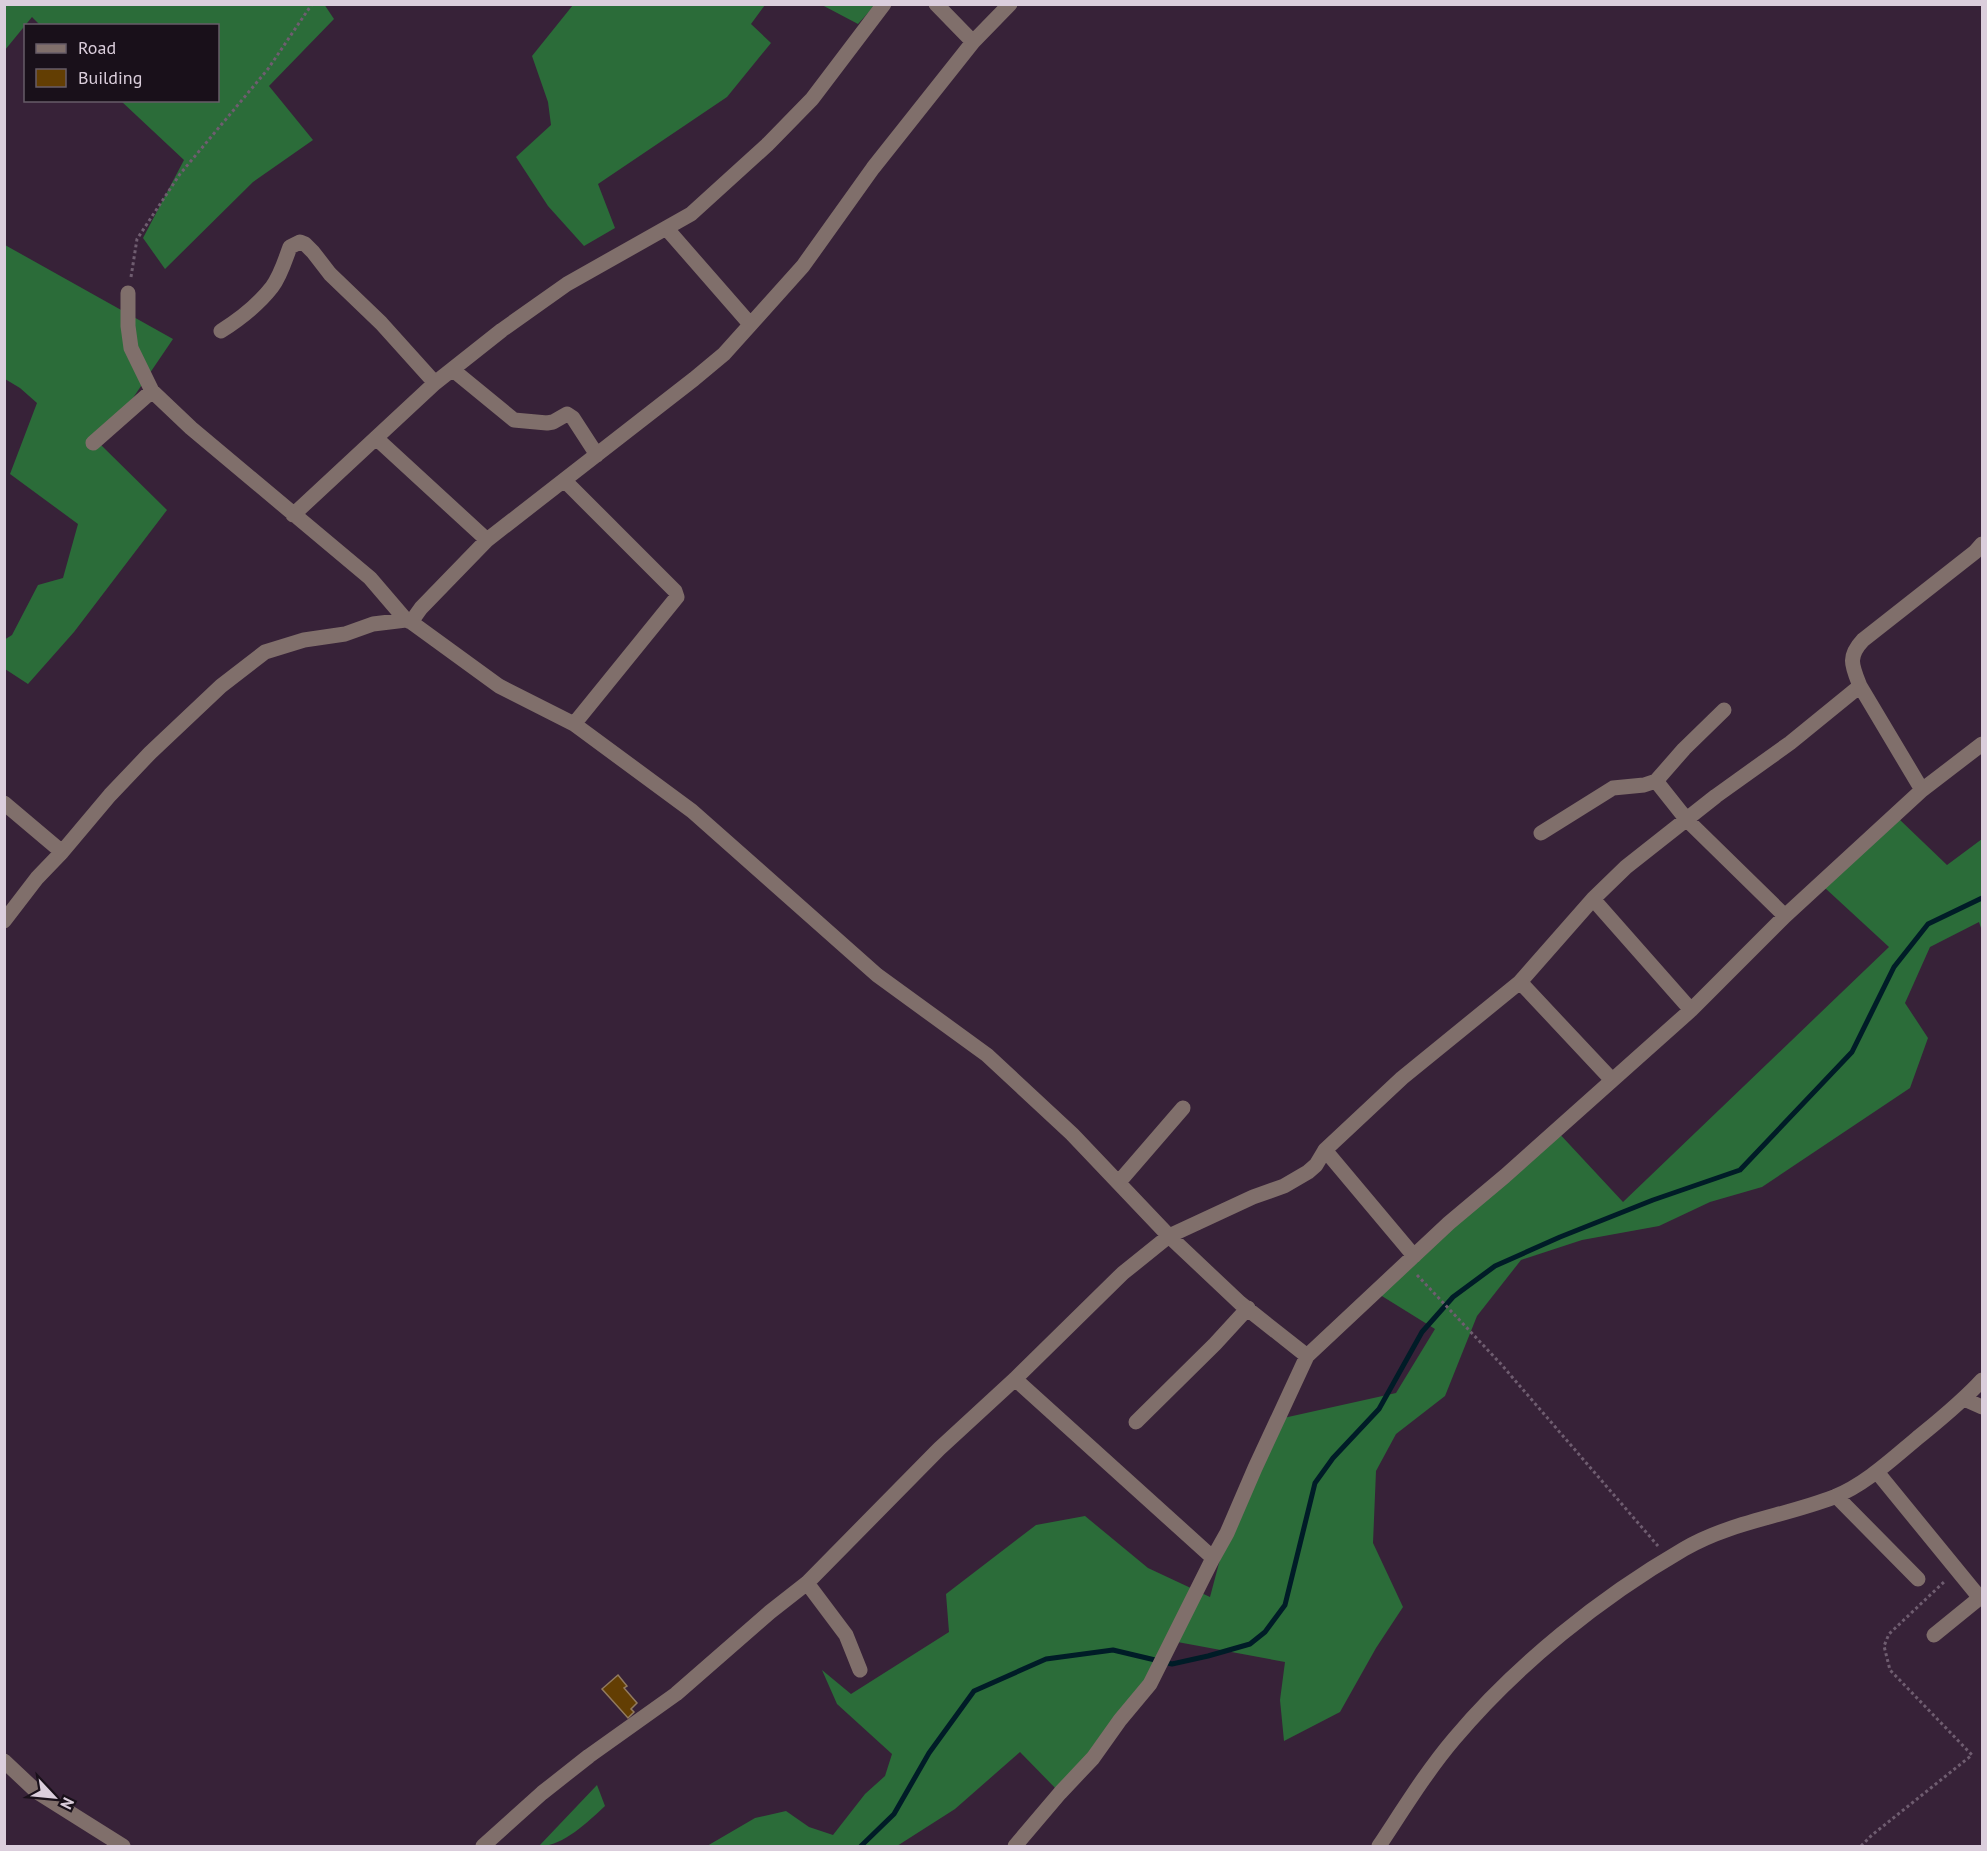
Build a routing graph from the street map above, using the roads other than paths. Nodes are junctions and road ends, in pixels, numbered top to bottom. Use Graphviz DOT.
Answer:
graph roads {
  1 [pos="884,4"];
  2 [pos="936,4"];
  3 [pos="1010,4"];
  4 [pos="973,42"];
  5 [pos="667,229"];
  6 [pos="128,293"];
  7 [pos="750,324"];
  8 [pos="221,331"];
  9 [pos="453,370"];
  10 [pos="435,383"];
  11 [pos="152,390"];
  12 [pos="376,438"];
  13 [pos="93,443"];
  14 [pos="597,455"];
  15 [pos="564,480"];
  16 [pos="293,515"];
  17 [pos="487,540"];
  18 [pos="1980,553"];
  19 [pos="409,621"];
  20 [pos="1860,686"];
  21 [pos="1724,710"];
  22 [pos="574,724"];
  23 [pos="1983,744"];
  24 [pos="1656,781"];
  25 [pos="1922,790"];
  26 [pos="4,803"];
  27 [pos="1687,820"];
  28 [pos="1541,833"];
  29 [pos="62,852"];
  30 [pos="1593,899"];
  31 [pos="1785,916"];
  32 [pos="4,921"];
  33 [pos="1520,982"];
  34 [pos="1691,1010"];
  35 [pos="1612,1080"];
  36 [pos="1183,1108"];
  37 [pos="1325,1150"];
  38 [pos="1119,1182"];
  39 [pos="1169,1236"];
  40 [pos="1410,1260"];
  41 [pos="1248,1308"];
  42 [pos="1307,1356"];
  43 [pos="1015,1379"];
  44 [pos="1983,1380"];
  45 [pos="1964,1399"];
  46 [pos="1983,1407"];
  47 [pos="1136,1422"];
  48 [pos="1877,1473"];
  49 [pos="1836,1496"];
  50 [pos="1213,1558"];
  51 [pos="1918,1579"];
  52 [pos="807,1583"];
  53 [pos="1981,1597"];
  54 [pos="1934,1635"];
  55 [pos="860,1670"];
  56 [pos="4,1761"];
  57 [pos="123,1846"];
  58 [pos="483,1846"];
  59 [pos="1016,1846"];
  60 [pos="1379,1846"];
  1 -- 5 [label="street"];
  2 -- 4 [label="street"];
  3 -- 4 [label="street"];
  4 -- 7 [label="street"];
  5 -- 7 [label="street"];
  5 -- 9 [label="street"];
  6 -- 11 [label="street"];
  7 -- 14 [label="street"];
  8 -- 10 [label="street"];
  9 -- 10 [label="street"];
  9 -- 14 [label="street"];
  10 -- 12 [label="street"];
  11 -- 13 [label="street"];
  11 -- 16 [label="street"];
  12 -- 16 [label="street"];
  12 -- 17 [label="street"];
  14 -- 15 [label="street"];
  15 -- 17 [label="street"];
  15 -- 22 [label="street"];
  16 -- 19 [label="street"];
  17 -- 19 [label="street"];
  18 -- 20 [label="street"];
  19 -- 22 [label="street"];
  19 -- 29 [label="street"];
  20 -- 25 [label="street"];
  20 -- 27 [label="street"];
  21 -- 24 [label="street"];
  22 -- 38 [label="street"];
  23 -- 25 [label="street"];
  24 -- 27 [label="street"];
  24 -- 28 [label="street"];
  25 -- 31 [label="street"];
  26 -- 29 [label="street"];
  27 -- 30 [label="street"];
  27 -- 31 [label="street"];
  29 -- 32 [label="street"];
  30 -- 33 [label="street"];
  30 -- 34 [label="street"];
  31 -- 34 [label="street"];
  33 -- 35 [label="street"];
  33 -- 37 [label="street"];
  34 -- 35 [label="street"];
  35 -- 40 [label="street"];
  36 -- 38 [label="street"];
  37 -- 39 [label="street"];
  37 -- 40 [label="street"];
  38 -- 39 [label="street"];
  39 -- 41 [label="street"];
  39 -- 43 [label="street"];
  40 -- 42 [label="street"];
  41 -- 42 [label="street"];
  41 -- 47 [label="street"];
  42 -- 50 [label="street"];
  43 -- 50 [label="street"];
  43 -- 52 [label="street"];
  44 -- 45 [label="street"];
  45 -- 46 [label="street"];
  45 -- 48 [label="street"];
  48 -- 49 [label="street"];
  48 -- 53 [label="street"];
  49 -- 51 [label="street"];
  49 -- 60 [label="street"];
  50 -- 59 [label="street"];
  52 -- 55 [label="street"];
  52 -- 58 [label="street"];
  53 -- 54 [label="street"];
  56 -- 57 [label="street"];
}
